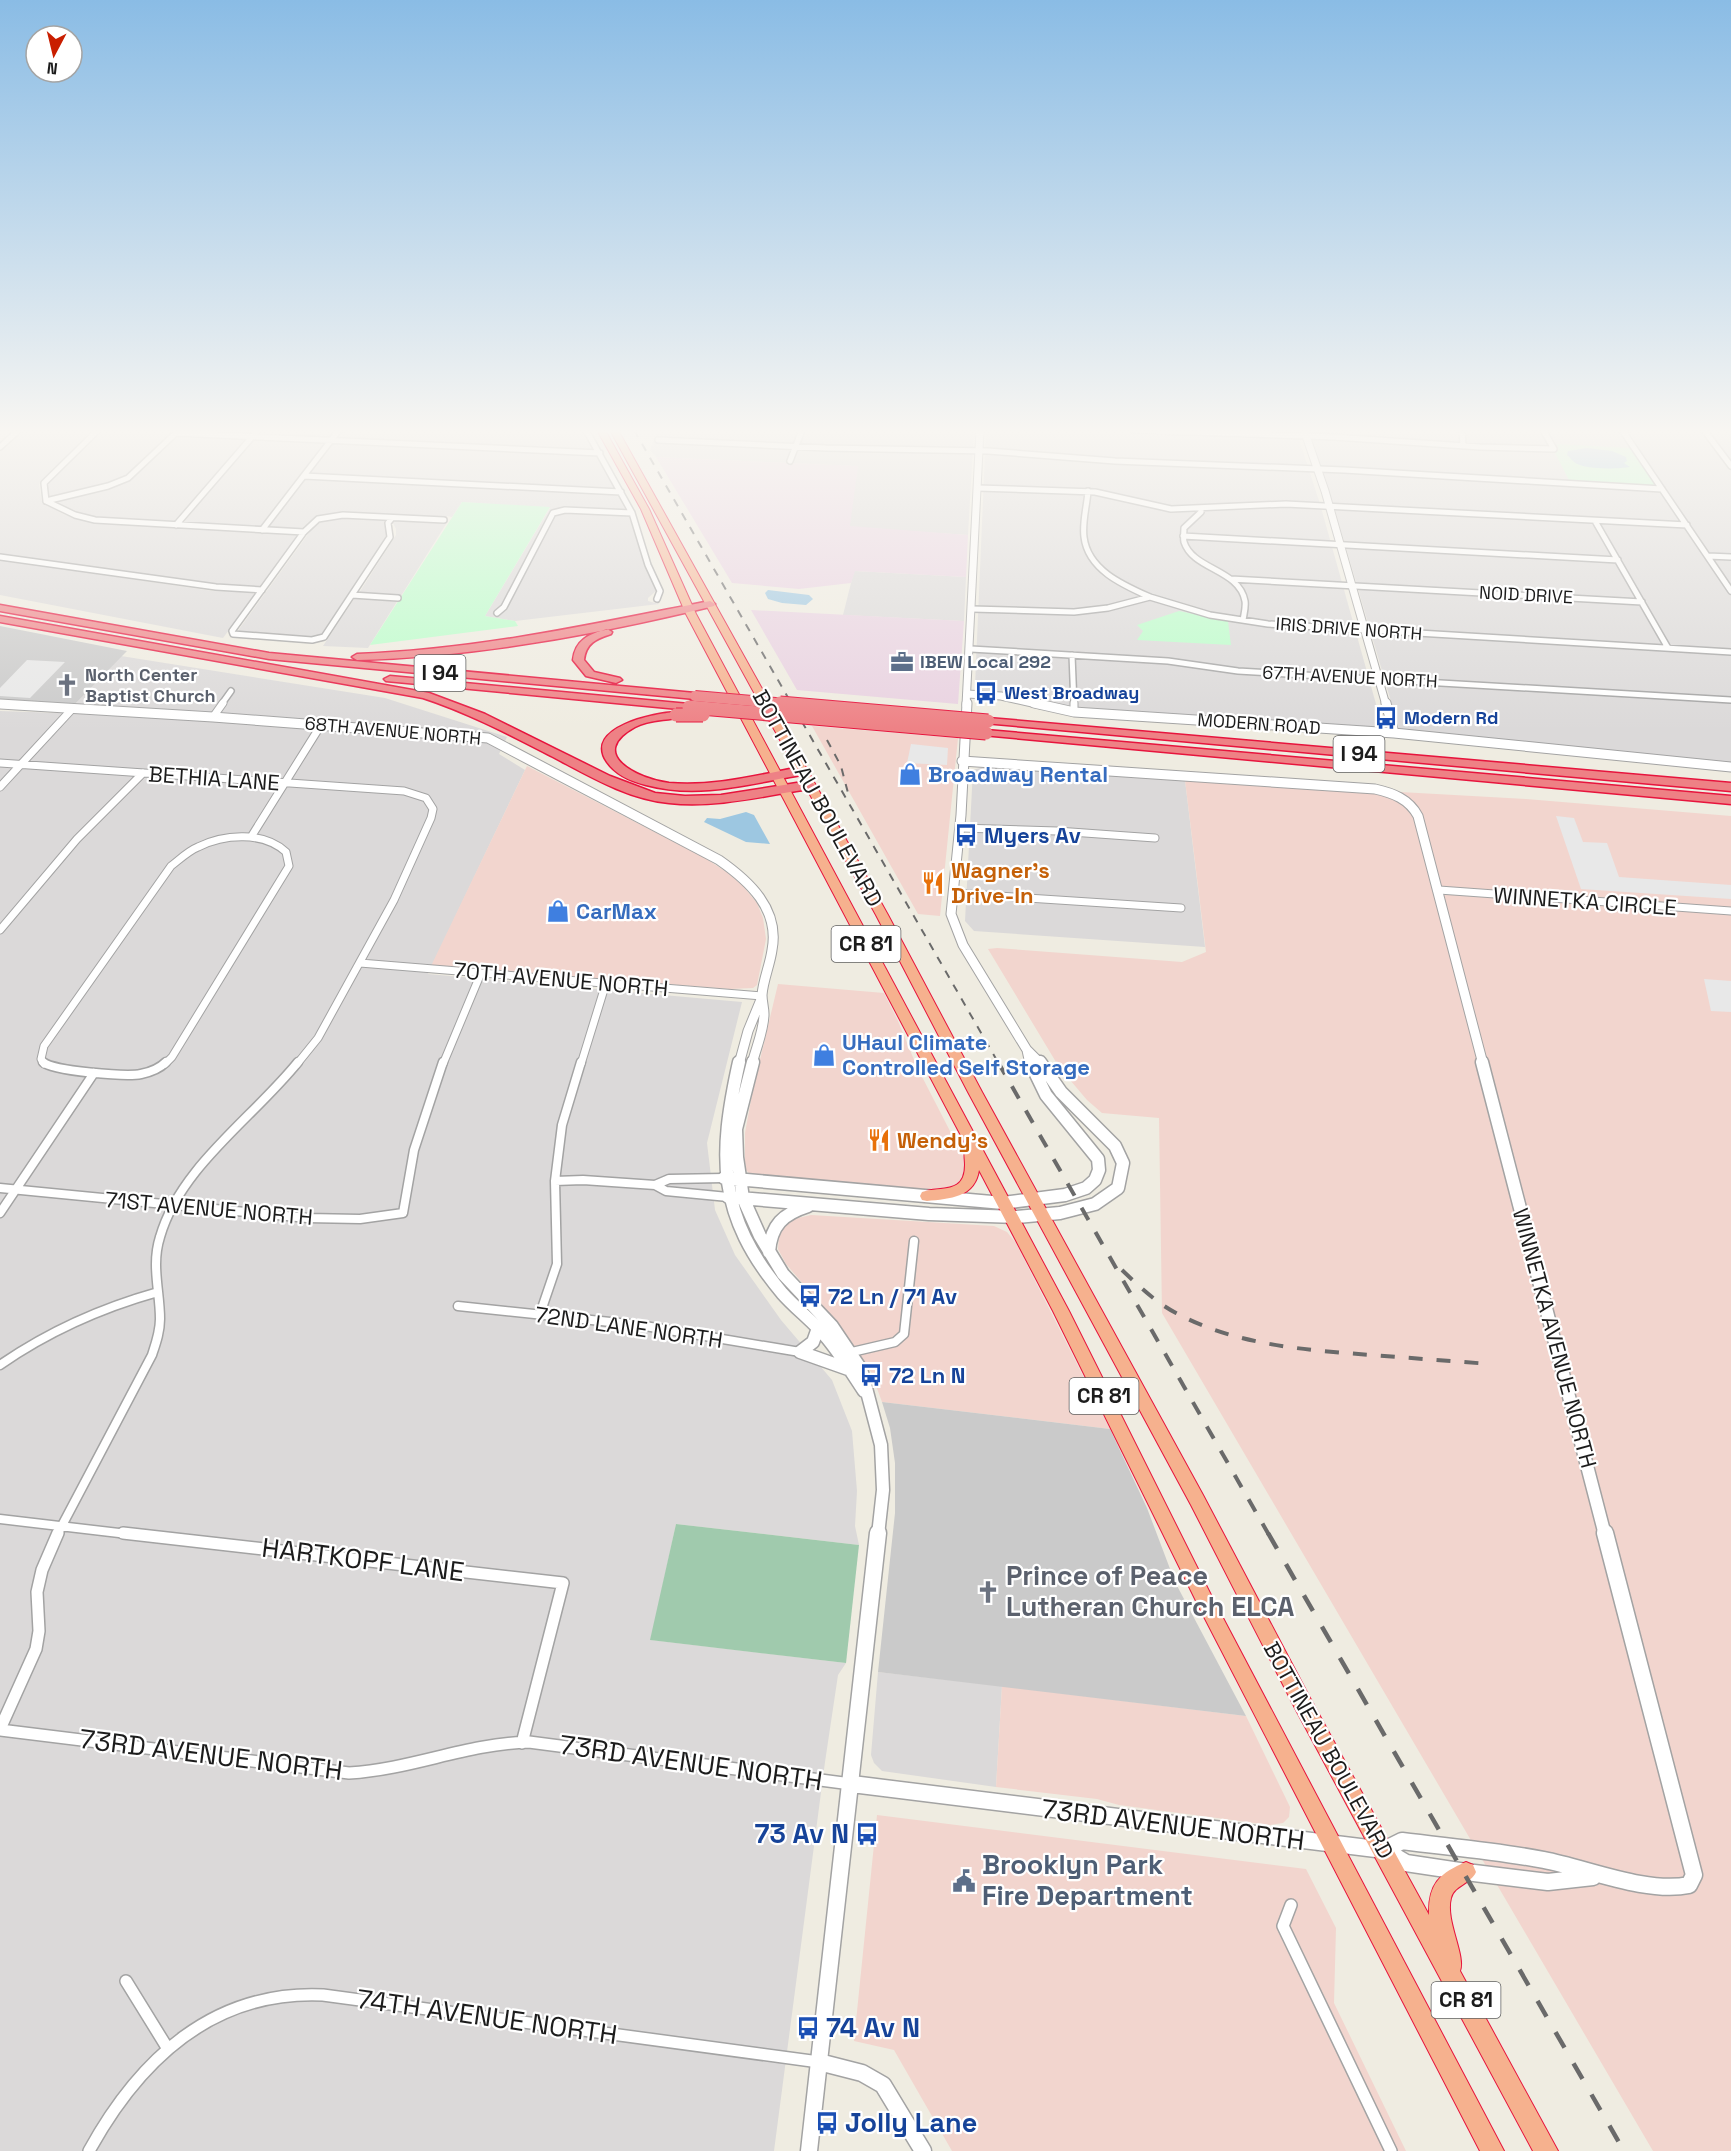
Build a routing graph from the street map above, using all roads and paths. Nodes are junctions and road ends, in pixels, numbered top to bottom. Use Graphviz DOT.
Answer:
graph roads {
  1 [pos="270,530"];
  2 [pos="389,530"];
  3 [pos="544,530"];
  4 [pos="637,530"];
  5 [pos="654,530"];
  6 [pos="670,530"];
  7 [pos="976,530"];
  8 [pos="1084,530"];
  9 [pos="1184,530"];
  10 [pos="1336,530"];
  11 [pos="1601,530"];
  12 [pos="1691,530"];
  13 [pos="304,532"];
  14 [pos="1183,536"];
  15 [pos="1340,544"];
  16 [pos="1708,556"];
  17 [pos="0,557"];
  18 [pos="1731,558"];
  19 [pos="1618,560"];
  20 [pos="1231,579"];
  21 [pos="1352,585"];
  22 [pos="262,590"];
  23 [pos="1731,591"];
  24 [pos="352,595"];
  25 [pos="1150,597"];
  26 [pos="398,598"];
  27 [pos="657,599"];
  28 [pos="1642,602"];
  29 [pos="712,607"];
  30 [pos="0,608"];
  31 [pos="972,609"];
  32 [pos="690,611"];
  33 [pos="497,613"];
  34 [pos="0,619"];
  35 [pos="1243,620"];
  36 [pos="1365,630"];
  37 [pos="187,643"];
  38 [pos="1668,648"];
  39 [pos="970,649"];
  40 [pos="1731,652"];
  41 [pos="1072,655"];
  42 [pos="214,659"];
  43 [pos="1378,679"];
  44 [pos="231,691"];
  45 [pos="967,694"];
  46 [pos="695,698"];
  47 [pos="1731,700"];
  48 [pos="0,704"];
  49 [pos="73,708"];
  50 [pos="1074,712"];
  51 [pos="213,717"];
  52 [pos="321,725"];
  53 [pos="916,727"];
  54 [pos="987,727"];
  55 [pos="1394,733"];
  56 [pos="962,761"];
  57 [pos="0,763"];
  58 [pos="21,765"];
  59 [pos="1731,767"];
  60 [pos="801,771"];
  61 [pos="143,773"];
  62 [pos="776,775"];
  63 [pos="286,783"];
  64 [pos="809,785"];
  65 [pos="0,787"];
  66 [pos="1731,787"];
  67 [pos="782,789"];
  68 [pos="1731,800"];
  69 [pos="960,828"];
  70 [pos="251,837"];
  71 [pos="1155,838"];
  72 [pos="1439,890"];
  73 [pos="952,893"];
  74 [pos="1181,908"];
  75 [pos="1731,911"];
  76 [pos="0,930"];
  77 [pos="360,963"];
  78 [pos="481,973"];
  79 [pos="606,983"];
  80 [pos="762,996"];
  81 [pos="1027,1050"];
  82 [pos="94,1073"];
  83 [pos="970,1141"];
  84 [pos="724,1178"];
  85 [pos="740,1180"];
  86 [pos="555,1181"];
  87 [pos="655,1185"];
  88 [pos="0,1188"];
  89 [pos="16,1190"];
  90 [pos="927,1196"];
  91 [pos="728,1197"];
  92 [pos="743,1198"];
  93 [pos="1004,1203"];
  94 [pos="817,1204"];
  95 [pos="175,1205"];
  96 [pos="1037,1207"];
  97 [pos="0,1213"];
  98 [pos="1012,1219"];
  99 [pos="914,1241"];
  100 [pos="769,1253"];
  101 [pos="158,1292"];
  102 [pos="458,1306"];
  103 [pos="540,1314"];
  104 [pos="818,1328"];
  105 [pos="800,1352"];
  106 [pos="852,1352"];
  107 [pos="838,1355"];
  108 [pos="0,1365"];
  109 [pos="850,1370"];
  110 [pos="869,1399"];
  111 [pos="0,1519"];
  112 [pos="62,1526"];
  113 [pos="0,1729"];
  114 [pos="522,1743"];
  115 [pos="852,1784"];
  116 [pos="1333,1844"];
  117 [pos="1384,1850"];
  118 [pos="1466,1872"];
  119 [pos="1600,1876"];
  120 [pos="1689,1885"];
  121 [pos="1291,1905"];
  122 [pos="126,1981"];
  123 [pos="1460,1989"];
  124 [pos="168,2049"];
  125 [pos="819,2062"];
  126 [pos="89,2151"];
  127 [pos="809,2151"];
  128 [pos="923,2151"];
  129 [pos="1391,2151"];
  130 [pos="1492,2151"];
  131 [pos="1546,2151"];
  1 -- 13 [label="street"];
  2 -- 24 [label="street"];
  3 -- 33 [label="street"];
  4 -- 27 [label="street"];
  5 -- 32 [label="highway, BOTTINEAU BOULEVARD / CR 81"];
  6 -- 29 [label="highway, BOTTINEAU BOULEVARD / CR 81"];
  7 -- 31 [label="street"];
  8 -- 25 [label="street, IRIS DRIVE NORTH"];
  9 -- 14 [label="street"];
  10 -- 15 [label="street"];
  11 -- 19 [label="street"];
  12 -- 16 [label="street"];
  13 -- 22 [label="street"];
  14 -- 15 [label="street"];
  14 -- 20 [label="street"];
  15 -- 19 [label="street"];
  15 -- 21 [label="street"];
  16 -- 18 [label="street"];
  16 -- 23 [label="street"];
  17 -- 22 [label="street"];
  19 -- 28 [label="street"];
  20 -- 21 [label="street, NOID DRIVE"];
  20 -- 35 [label="street"];
  21 -- 28 [label="street, NOID DRIVE"];
  21 -- 36 [label="street"];
  22 -- 24 [label="street"];
  24 -- 26 [label="street"];
  25 -- 31 [label="street"];
  25 -- 35 [label="street, IRIS DRIVE NORTH"];
  28 -- 38 [label="street"];
  29 -- 32 [label="highway"];
  29 -- 60 [label="highway, BOTTINEAU BOULEVARD / CR 81"];
  30 -- 37 [label="highway, I 94"];
  31 -- 39 [label="street"];
  32 -- 37 [label="highway"];
  32 -- 46 [label="highway"];
  32 -- 62 [label="highway, BOTTINEAU BOULEVARD / CR 81"];
  34 -- 42 [label="highway, I 94"];
  35 -- 36 [label="street, IRIS DRIVE NORTH"];
  36 -- 38 [label="street, IRIS DRIVE NORTH"];
  36 -- 43 [label="street"];
  37 -- 46 [label="highway, I 94"];
  38 -- 40 [label="street, IRIS DRIVE NORTH"];
  39 -- 41 [label="street, 67TH AVENUE NORTH"];
  39 -- 45 [label="street"];
  41 -- 43 [label="street, 67TH AVENUE NORTH"];
  41 -- 50 [label="street"];
  42 -- 46 [label="highway, I 94"];
  42 -- 67 [label="highway"];
  43 -- 47 [label="street, 67TH AVENUE NORTH"];
  43 -- 55 [label="street"];
  44 -- 51 [label="street"];
  45 -- 50 [label="street, MODERN ROAD"];
  45 -- 56 [label="street"];
  46 -- 53 [label="highway, I 94, bridge"];
  46 -- 54 [label="highway, I 94, bridge"];
  48 -- 49 [label="street, 68TH AVENUE NORTH"];
  49 -- 51 [label="street, 68TH AVENUE NORTH"];
  49 -- 58 [label="street"];
  50 -- 55 [label="street, MODERN ROAD"];
  51 -- 52 [label="street, 68TH AVENUE NORTH"];
  52 -- 63 [label="street"];
  52 -- 80 [label="street, 68TH AVENUE NORTH"];
  53 -- 54 [label="highway, I 94, bridge"];
  53 -- 62 [label="highway, bridge"];
  54 -- 66 [label="highway, I 94"];
  54 -- 68 [label="highway, I 94"];
  55 -- 59 [label="street, MODERN ROAD"];
  56 -- 69 [label="street"];
  56 -- 72 [label="street, WINNETKA AVENUE NORTH"];
  57 -- 58 [label="street, BETHIA LANE"];
  58 -- 61 [label="street, BETHIA LANE"];
  58 -- 65 [label="street"];
  60 -- 62 [label="highway"];
  60 -- 64 [label="highway, BOTTINEAU BOULEVARD / CR 81"];
  61 -- 63 [label="street, BETHIA LANE"];
  61 -- 76 [label="street"];
  62 -- 67 [label="highway, BOTTINEAU BOULEVARD / CR 81"];
  63 -- 70 [label="street"];
  63 -- 77 [label="street, BETHIA LANE"];
  64 -- 67 [label="highway"];
  64 -- 96 [label="highway, BOTTINEAU BOULEVARD / CR 81"];
  67 -- 83 [label="highway, BOTTINEAU BOULEVARD / CR 81"];
  69 -- 71 [label="street"];
  69 -- 73 [label="street"];
  70 -- 82 [label="street"];
  70 -- 82 [label="street"];
  72 -- 75 [label="street, WINNETKA CIRCLE"];
  72 -- 120 [label="street, WINNETKA AVENUE NORTH"];
  73 -- 74 [label="street"];
  73 -- 81 [label="street"];
  77 -- 78 [label="street, 70TH AVENUE NORTH"];
  77 -- 95 [label="street"];
  78 -- 79 [label="street, 70TH AVENUE NORTH"];
  78 -- 95 [label="street, 71ST AVENUE NORTH"];
  79 -- 80 [label="street, 70TH AVENUE NORTH"];
  79 -- 86 [label="street"];
  80 -- 84 [label="street"];
  80 -- 85 [label="street"];
  81 -- 96 [label="street"];
  81 -- 96 [label="street"];
  82 -- 89 [label="street"];
  83 -- 90 [label="highway"];
  83 -- 93 [label="highway, BOTTINEAU BOULEVARD / CR 81"];
  84 -- 85 [label="street"];
  84 -- 87 [label="street"];
  84 -- 91 [label="street"];
  85 -- 90 [label="street"];
  85 -- 92 [label="street"];
  86 -- 87 [label="street"];
  86 -- 103 [label="street"];
  87 -- 91 [label="street"];
  88 -- 89 [label="street, 71ST AVENUE NORTH"];
  89 -- 95 [label="street, 71ST AVENUE NORTH"];
  89 -- 97 [label="street"];
  90 -- 93 [label="street"];
  91 -- 92 [label="street"];
  91 -- 104 [label="street"];
  92 -- 94 [label="street"];
  92 -- 100 [label="street"];
  93 -- 96 [label="street"];
  93 -- 98 [label="highway, BOTTINEAU BOULEVARD / CR 81"];
  94 -- 98 [label="street"];
  94 -- 100 [label="street"];
  95 -- 101 [label="street"];
  96 -- 98 [label="street"];
  96 -- 117 [label="highway, BOTTINEAU BOULEVARD / CR 81"];
  98 -- 116 [label="highway, BOTTINEAU BOULEVARD / CR 81"];
  99 -- 106 [label="street"];
  100 -- 106 [label="street"];
  101 -- 108 [label="street"];
  101 -- 112 [label="street"];
  102 -- 103 [label="street, 72ND LANE NORTH"];
  103 -- 105 [label="street, 72ND LANE NORTH"];
  104 -- 105 [label="street"];
  104 -- 107 [label="street"];
  105 -- 109 [label="street"];
  106 -- 107 [label="street"];
  106 -- 110 [label="street"];
  107 -- 109 [label="street"];
  109 -- 110 [label="street"];
  110 -- 115 [label="street"];
  111 -- 112 [label="street, HARTKOPF LANE"];
  112 -- 113 [label="street"];
  112 -- 114 [label="street, HARTKOPF LANE"];
  113 -- 114 [label="street, 73RD AVENUE NORTH"];
  114 -- 115 [label="street, 73RD AVENUE NORTH"];
  115 -- 116 [label="street, 73RD AVENUE NORTH"];
  115 -- 125 [label="street"];
  116 -- 117 [label="street, 73RD AVENUE NORTH"];
  116 -- 130 [label="highway, BOTTINEAU BOULEVARD / CR 81"];
  117 -- 118 [label="street, 73RD AVENUE NORTH"];
  117 -- 119 [label="street, 73RD AVENUE NORTH"];
  117 -- 123 [label="highway, BOTTINEAU BOULEVARD / CR 81"];
  118 -- 119 [label="street, 73RD AVENUE NORTH"];
  118 -- 123 [label="highway"];
  119 -- 120 [label="street, 73RD AVENUE NORTH"];
  121 -- 129 [label="street"];
  122 -- 124 [label="street"];
  123 -- 131 [label="highway, BOTTINEAU BOULEVARD / CR 81"];
  124 -- 125 [label="street, 74TH AVENUE NORTH"];
  124 -- 126 [label="street, 74TH AVENUE NORTH"];
  125 -- 127 [label="street"];
  125 -- 128 [label="street"];
}
